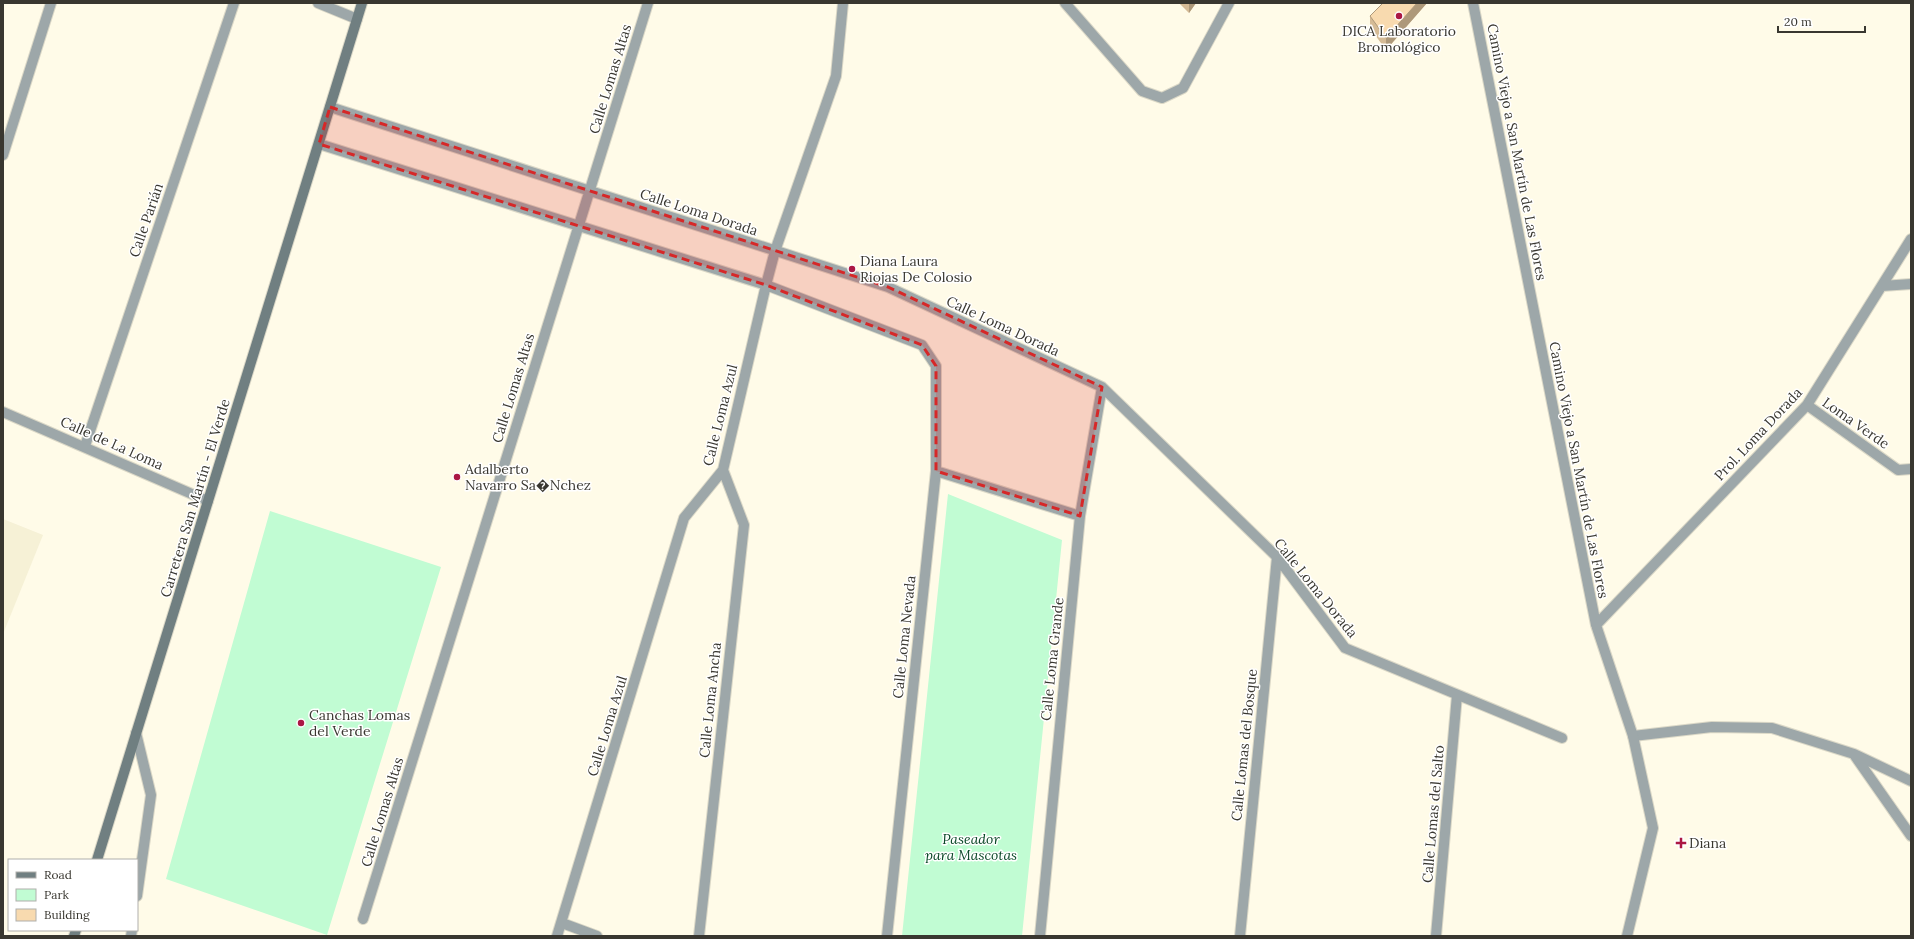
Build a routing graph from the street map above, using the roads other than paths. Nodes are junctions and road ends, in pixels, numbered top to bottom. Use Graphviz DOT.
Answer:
graph roads {
  1 [pos="51,3"];
  2 [pos="234,3"];
  3 [pos="318,3"];
  4 [pos="362,3"];
  5 [pos="648,3"];
  6 [pos="843,3"];
  7 [pos="1064,3"];
  8 [pos="1229,3"];
  9 [pos="1473,3"];
  10 [pos="357,19"];
  11 [pos="330,107"];
  12 [pos="319,144"];
  13 [pos="3,155"];
  14 [pos="590,191"];
  15 [pos="578,227"];
  16 [pos="1911,239"];
  17 [pos="775,251"];
  18 [pos="1911,284"];
  19 [pos="766,285"];
  20 [pos="1882,286"];
  21 [pos="1102,387"];
  22 [pos="1807,406"];
  23 [pos="3,412"];
  24 [pos="85,446"];
  25 [pos="1911,469"];
  26 [pos="723,470"];
  27 [pos="936,471"];
  28 [pos="208,501"];
  29 [pos="1080,516"];
  30 [pos="1277,557"];
  31 [pos="1596,625"];
  32 [pos="1457,695"];
  33 [pos="136,733"];
  34 [pos="1633,736"];
  35 [pos="1562,738"];
  36 [pos="1854,754"];
  37 [pos="1911,781"];
  38 [pos="1911,836"];
  39 [pos="97,859"];
  40 [pos="138,889"];
  41 [pos="363,919"];
  42 [pos="562,923"];
  43 [pos="558,936"];
  44 [pos="597,936"];
  45 [pos="699,936"];
  46 [pos="887,936"];
  47 [pos="1040,936"];
  48 [pos="1240,936"];
  49 [pos="1436,936"];
  50 [pos="1627,936"];
  1 -- 13 [label="street"];
  2 -- 24 [label="street, Calle Parián"];
  3 -- 10 [label="street"];
  4 -- 10 [label="street"];
  5 -- 14 [label="street, Calle Lomas Altas"];
  6 -- 17 [label="street, Calle Loma Azul"];
  7 -- 8 [label="street"];
  9 -- 31 [label="street, Camino Viejo a San Martín de Las Flores"];
  10 -- 11 [label="street"];
  11 -- 12 [label="street"];
  11 -- 14 [label="street, Calle Loma Dorada"];
  12 -- 15 [label="street"];
  12 -- 28 [label="street, Carretera San Martín - El Verde"];
  14 -- 15 [label="street, Calle Lomas Altas"];
  14 -- 17 [label="street, Calle Loma Dorada"];
  15 -- 19 [label="street"];
  15 -- 41 [label="street, Calle Lomas Altas"];
  16 -- 20 [label="street, Prol. Loma Dorada"];
  17 -- 19 [label="street, Calle Loma Azul"];
  17 -- 21 [label="street, Calle Loma Dorada"];
  18 -- 20 [label="street"];
  19 -- 26 [label="street, Calle Loma Azul"];
  19 -- 27 [label="street, Calle Loma Nevada"];
  20 -- 22 [label="street, Prol. Loma Dorada"];
  21 -- 29 [label="street, Calle Loma Grande"];
  21 -- 30 [label="street, Calle Loma Dorada"];
  22 -- 25 [label="street, Loma Verde"];
  22 -- 31 [label="street, Prol. Loma Dorada"];
  23 -- 24 [label="street, Calle de La Loma"];
  24 -- 28 [label="street, Calle de La Loma"];
  26 -- 42 [label="street, Calle Loma Azul"];
  26 -- 45 [label="street, Calle Loma Ancha"];
  27 -- 29 [label="street"];
  27 -- 46 [label="street, Calle Loma Nevada"];
  28 -- 33 [label="street, Carretera San Martín - El Verde"];
  29 -- 47 [label="street, Calle Loma Grande"];
  30 -- 32 [label="street, Calle Loma Dorada"];
  30 -- 48 [label="street, Calle Lomas del Bosque"];
  31 -- 34 [label="street, Camino Viejo a San Martín de Las Flores"];
  32 -- 35 [label="street, Calle Loma Dorada"];
  32 -- 49 [label="street, Calle Lomas del Salto"];
  33 -- 39 [label="street, Carretera San Martín - El Verde"];
  33 -- 40 [label="street"];
  34 -- 36 [label="street"];
  34 -- 50 [label="street, Camino Viejo a San Martín de Las Flores"];
  36 -- 37 [label="street"];
  36 -- 38 [label="street"];
  42 -- 43 [label="street, Calle Loma Azul"];
  42 -- 44 [label="street"];
}
